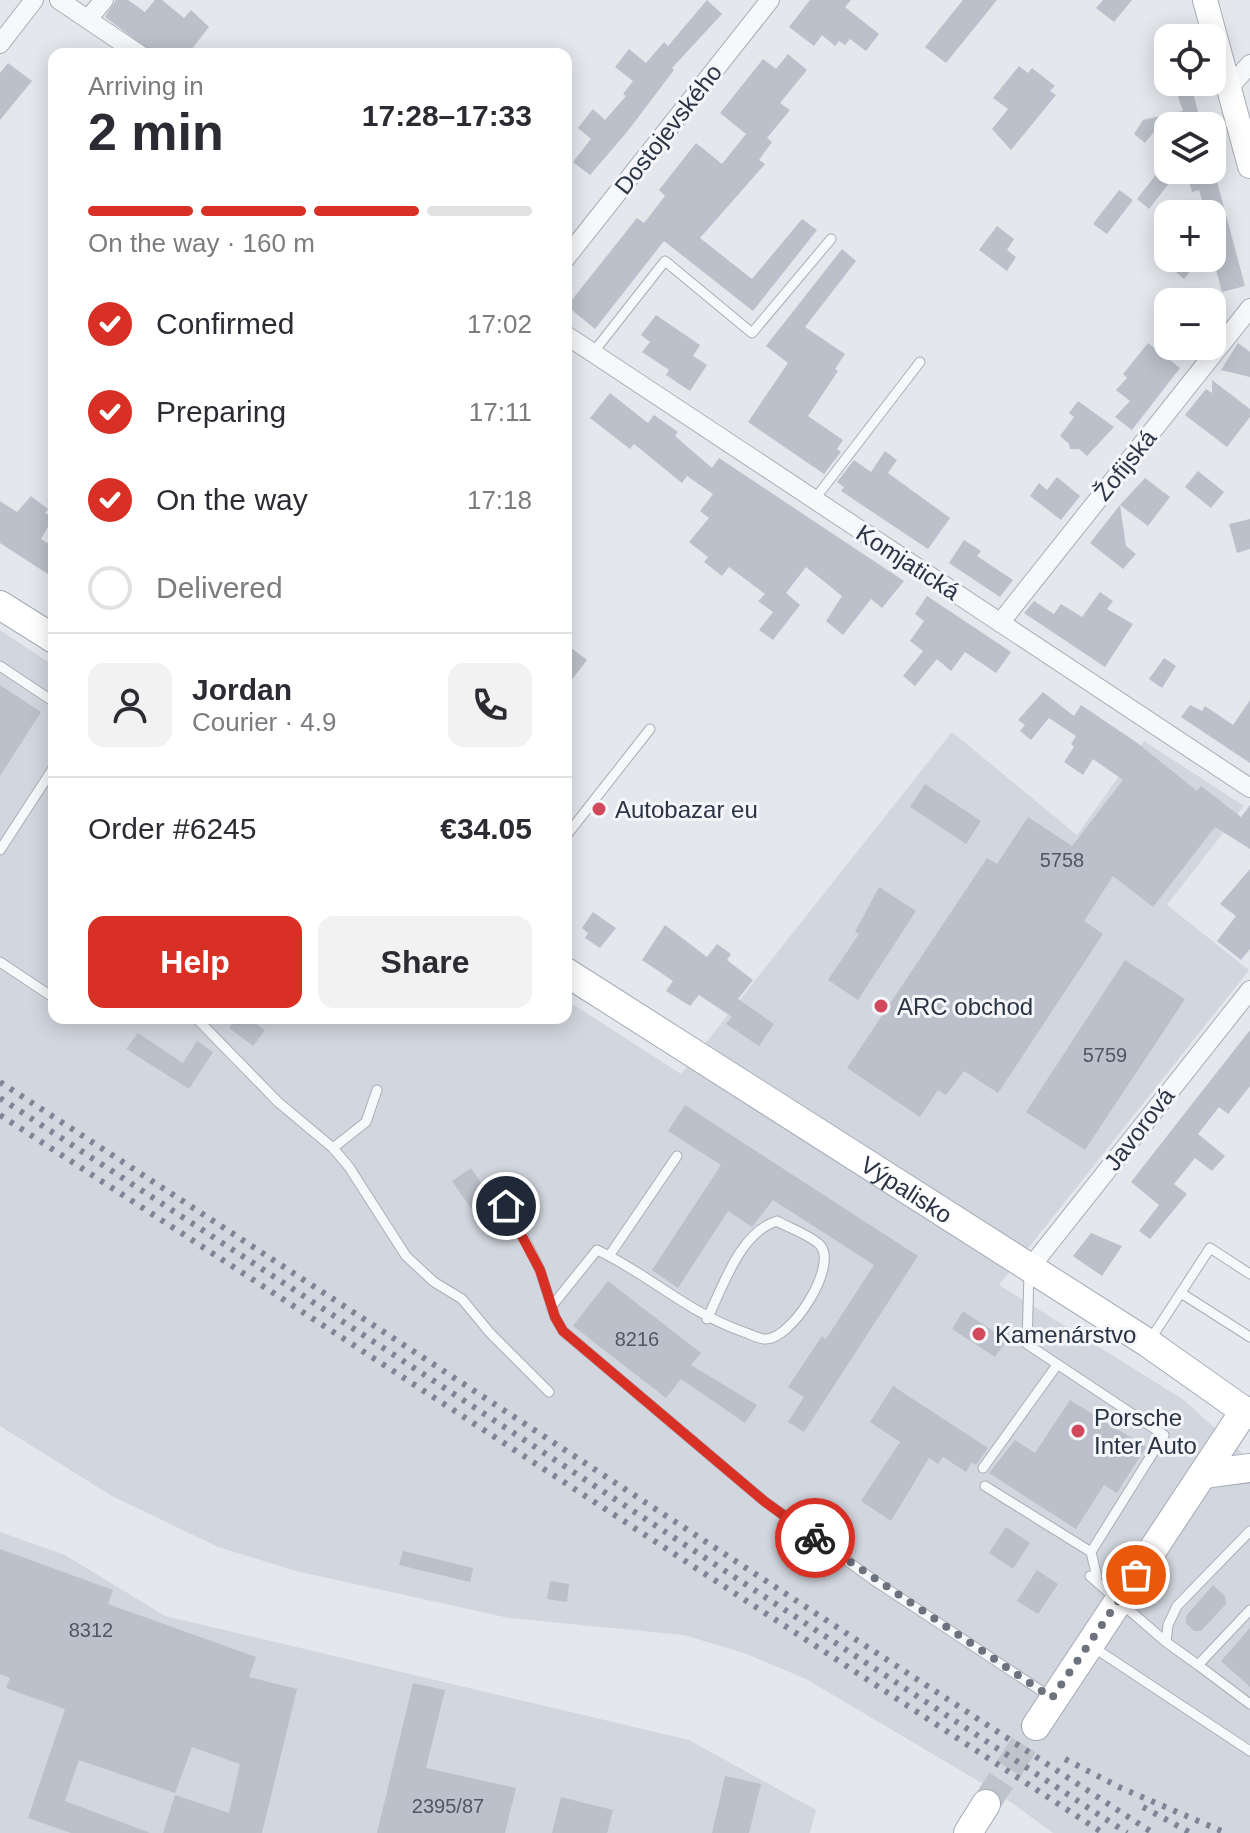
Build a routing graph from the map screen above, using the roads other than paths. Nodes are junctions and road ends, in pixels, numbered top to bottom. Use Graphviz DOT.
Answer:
graph roads {
  1 [pos="34,0"];
  2 [pos="59,0"];
  3 [pos="104,0"];
  4 [pos="770,0"];
  5 [pos="1205,0"];
  6 [pos="88,19"];
  7 [pos="0,44"];
  8 [pos="130,48"];
  9 [pos="1250,64"];
  10 [pos="1230,87"];
  11 [pos="1250,166"];
  12 [pos="831,239"];
  13 [pos="572,250"];
  14 [pos="1250,308"];
  15 [pos="572,339"];
  16 [pos="592,354"];
  17 [pos="920,362"];
  18 [pos="814,500"];
  19 [pos="0,605"];
  20 [pos="1000,623"];
  21 [pos="48,635"];
  22 [pos="0,666"];
  23 [pos="48,698"];
  24 [pos="650,729"];
  25 [pos="48,776"];
  26 [pos="1250,788"];
  27 [pos="572,828"];
  28 [pos="0,850"];
  29 [pos="0,962"];
  30 [pos="572,976"];
  31 [pos="1250,990"];
  32 [pos="48,994"];
  33 [pos="202,1024"];
  34 [pos="377,1090"];
  35 [pos="333,1148"];
  36 [pos="677,1156"];
  37 [pos="500,1189"];
  38 [pos="609,1256"];
  39 [pos="1029,1269"];
  40 [pos="1250,1274"];
  41 [pos="1181,1293"];
  42 [pos="551,1307"];
  43 [pos="707,1319"];
  44 [pos="1250,1337"];
  45 [pos="1148,1343"];
  46 [pos="1053,1363"];
  47 [pos="549,1392"];
  48 [pos="1249,1410"];
  49 [pos="983,1468"];
  50 [pos="1250,1468"];
  51 [pos="1204,1474"];
  52 [pos="985,1486"];
  53 [pos="1250,1531"];
  54 [pos="1091,1552"];
  55 [pos="1119,1601"];
  56 [pos="1250,1610"];
  57 [pos="1166,1642"];
  58 [pos="1090,1646"];
  59 [pos="1198,1665"];
  60 [pos="1052,1698"];
  61 [pos="1250,1704"];
  62 [pos="1036,1726"];
  63 [pos="1250,1751"];
  64 [pos="986,1804"];
  65 [pos="968,1833"];
  1 -- 7 [label="street"];
  2 -- 6 [label="street"];
  3 -- 6 [label="street"];
  4 -- 13 [label="street, Dostojevského"];
  5 -- 10 [label="main road"];
  6 -- 8 [label="street"];
  9 -- 10 [label="street"];
  10 -- 11 [label="main road"];
  12 -- 16 [label="lane"];
  14 -- 20 [label="street, Žofijská"];
  15 -- 16 [label="street, Komjatická"];
  16 -- 18 [label="street, Komjatická"];
  17 -- 18 [label="lane"];
  18 -- 20 [label="street, Komjatická"];
  19 -- 21 [label="main road"];
  20 -- 26 [label="street, Komjatická"];
  22 -- 23 [label="lane"];
  24 -- 27 [label="lane"];
  25 -- 28 [label="lane"];
  29 -- 32 [label="lane"];
  30 -- 39 [label="main road, Výpalisko"];
  31 -- 39 [label="street, Javorová"];
  33 -- 35 [label="lane"];
  34 -- 35 [label="lane"];
  35 -- 47 [label="lane"];
  36 -- 38 [label="lane"];
  37 -- 42 [label="lane"];
  38 -- 42 [label="lane"];
  38 -- 43 [label="lane"];
  39 -- 45 [label="main road, Výpalisko"];
  39 -- 46 [label="lane"];
  40 -- 41 [label="lane"];
  41 -- 44 [label="lane"];
  41 -- 45 [label="lane"];
  42 -- 60 [label="lane"];
  43 -- 43 [label="lane"];
  45 -- 48 [label="main road, Výpalisko"];
  46 -- 49 [label="lane"];
  46 -- 54 [label="lane"];
  48 -- 51 [label="main road"];
  50 -- 51 [label="main road"];
  51 -- 55 [label="main road"];
  52 -- 54 [label="lane"];
  53 -- 57 [label="lane"];
  54 -- 55 [label="lane"];
  55 -- 57 [label="lane"];
  55 -- 58 [label="main road"];
  56 -- 59 [label="lane"];
  57 -- 59 [label="lane"];
  58 -- 60 [label="main road"];
  58 -- 63 [label="lane"];
  59 -- 61 [label="lane"];
  60 -- 62 [label="main road"];
  64 -- 65 [label="main road"];
}
